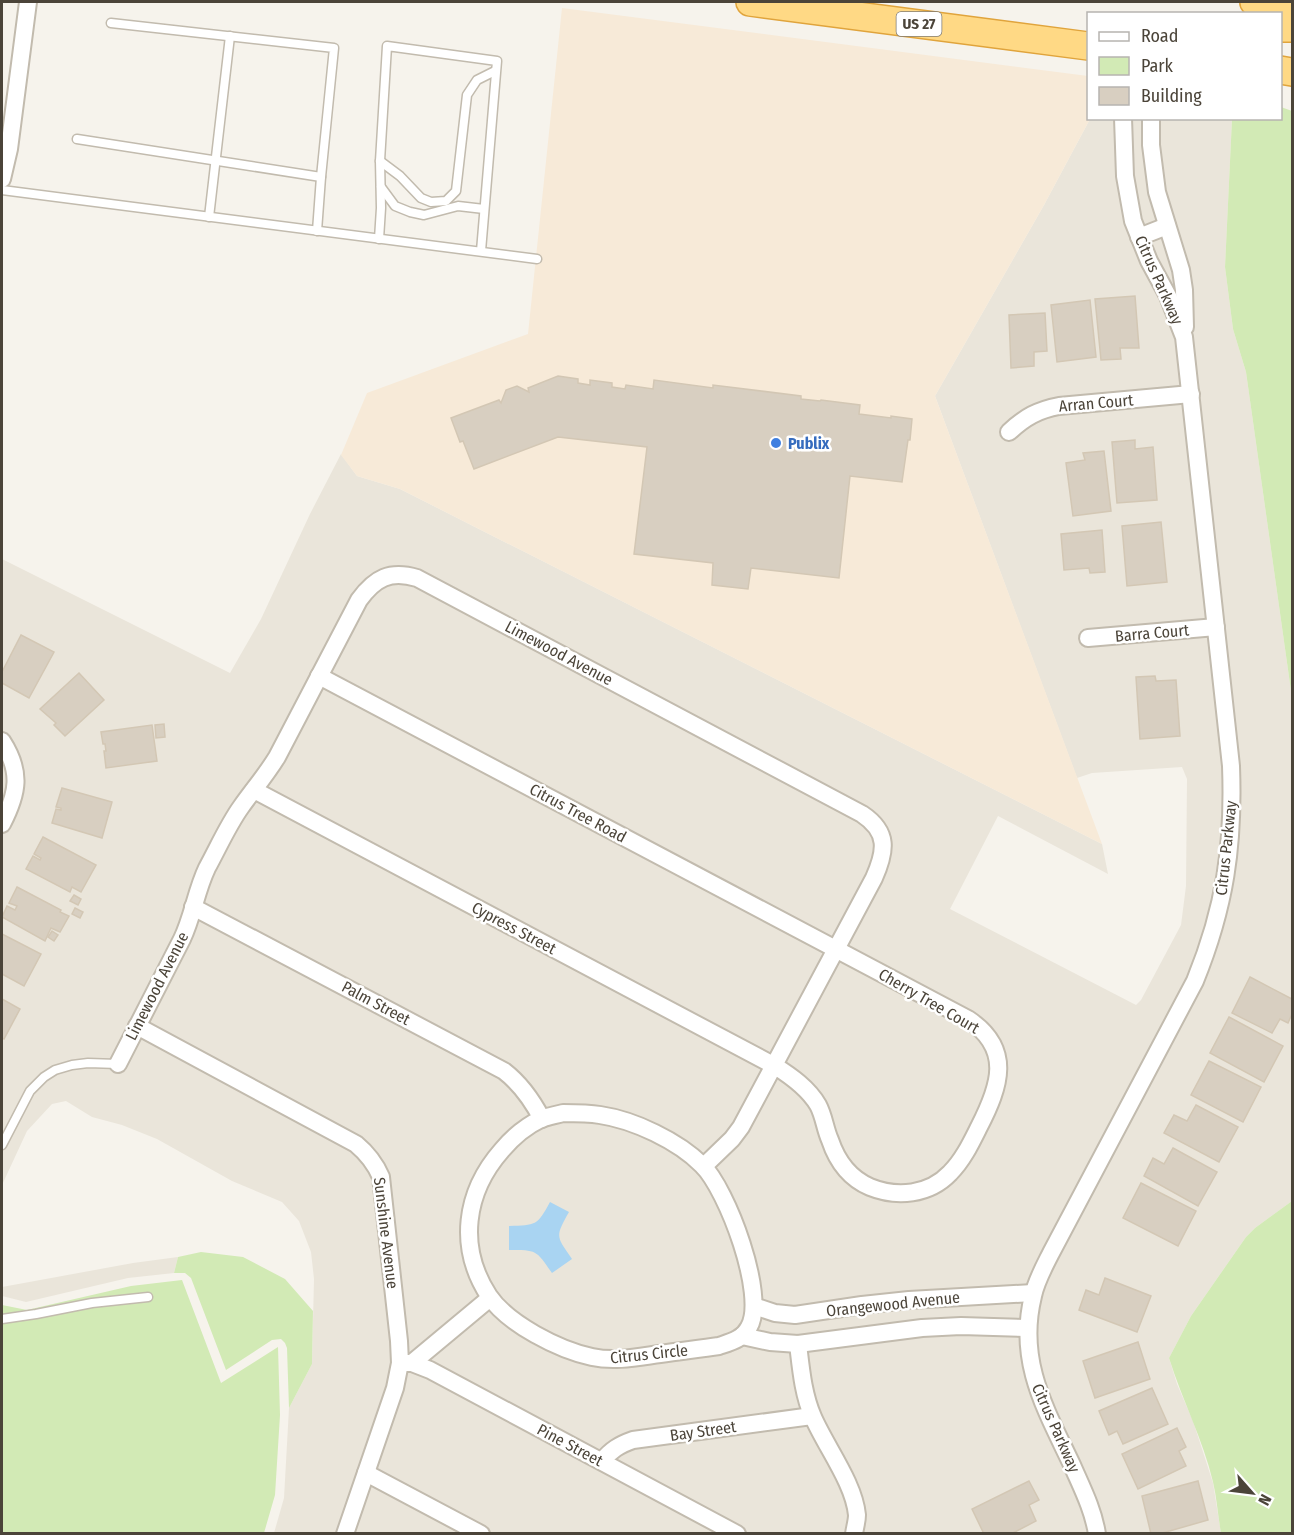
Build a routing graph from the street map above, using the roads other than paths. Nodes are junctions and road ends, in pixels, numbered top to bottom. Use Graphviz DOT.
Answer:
graph roads {
  1 [pos="28,2"];
  2 [pos="750,2"];
  3 [pos="1254,2"];
  4 [pos="1293,6"];
  5 [pos="111,23"];
  6 [pos="230,36"];
  7 [pos="1087,46"];
  8 [pos="495,71"];
  9 [pos="1123,120"];
  10 [pos="1151,120"];
  11 [pos="77,139"];
  12 [pos="215,160"];
  13 [pos="380,160"];
  14 [pos="321,177"];
  15 [pos="2,179"];
  16 [pos="380,186"];
  17 [pos="2,190"];
  18 [pos="484,209"];
  19 [pos="209,217"];
  20 [pos="1167,226"];
  21 [pos="317,231"];
  22 [pos="1139,237"];
  23 [pos="379,239"];
  24 [pos="481,251"];
  25 [pos="537,259"];
  26 [pos="1184,337"];
  27 [pos="1191,394"];
  28 [pos="1009,432"];
  29 [pos="1216,627"];
  30 [pos="1088,638"];
  31 [pos="319,676"];
  32 [pos="2,741"];
  33 [pos="254,790"];
  34 [pos="2,824"];
  35 [pos="193,907"];
  36 [pos="836,950"];
  37 [pos="137,1026"];
  38 [pos="118,1064"];
  39 [pos="775,1066"];
  40 [pos="542,1119"];
  41 [pos="2,1145"];
  42 [pos="704,1167"];
  43 [pos="1033,1293"];
  44 [pos="148,1297"];
  45 [pos="490,1298"];
  46 [pos="897,1301"];
  47 [pos="754,1306"];
  48 [pos="2,1319"];
  49 [pos="1028,1328"];
  50 [pos="904,1329"];
  51 [pos="742,1336"];
  52 [pos="798,1344"];
  53 [pos="406,1363"];
  54 [pos="812,1416"];
  55 [pos="602,1461"];
  56 [pos="366,1473"];
  57 [pos="345,1533"];
  58 [pos="481,1533"];
  59 [pos="737,1533"];
  60 [pos="854,1533"];
  61 [pos="1097,1533"];
  1 -- 15 [label="street"];
  2 -- 7 [label="highway, US 27"];
  3 -- 4 [label="highway"];
  5 -- 6 [label="lane"];
  6 -- 12 [label="lane"];
  6 -- 14 [label="lane"];
  8 -- 13 [label="lane"];
  8 -- 13 [label="lane"];
  8 -- 18 [label="lane"];
  9 -- 22 [label="street, Citrus Parkway"];
  10 -- 20 [label="street"];
  11 -- 12 [label="lane"];
  12 -- 14 [label="lane"];
  12 -- 19 [label="lane"];
  13 -- 16 [label="lane"];
  14 -- 21 [label="lane"];
  16 -- 18 [label="lane"];
  16 -- 23 [label="lane"];
  17 -- 19 [label="lane"];
  18 -- 24 [label="lane"];
  19 -- 21 [label="lane"];
  20 -- 22 [label="street"];
  20 -- 26 [label="street"];
  21 -- 23 [label="lane"];
  22 -- 26 [label="street, Citrus Parkway"];
  23 -- 24 [label="lane"];
  24 -- 25 [label="lane"];
  26 -- 27 [label="street, Citrus Parkway"];
  27 -- 28 [label="street, Arran Court"];
  27 -- 29 [label="street, Citrus Parkway"];
  29 -- 30 [label="street, Barra Court"];
  29 -- 43 [label="street, Citrus Parkway"];
  31 -- 33 [label="street, Limewood Avenue"];
  31 -- 36 [label="street, Citrus Tree Road"];
  31 -- 36 [label="street, Limewood Avenue"];
  32 -- 34 [label="street"];
  33 -- 35 [label="street, Limewood Avenue"];
  33 -- 39 [label="street, Cypress Street"];
  35 -- 37 [label="street, Limewood Avenue"];
  35 -- 40 [label="street, Palm Street"];
  36 -- 39 [label="street, Limewood Avenue"];
  36 -- 39 [label="street, Cherry Tree Court"];
  37 -- 38 [label="street, Limewood Avenue"];
  37 -- 53 [label="street, Sunshine Avenue"];
  38 -- 41 [label="lane"];
  39 -- 42 [label="street, Limewood Avenue"];
  40 -- 42 [label="street, Citrus Circle"];
  40 -- 45 [label="street, Citrus Circle"];
  42 -- 47 [label="street, Citrus Circle"];
  43 -- 46 [label="street, Orangewood Avenue"];
  43 -- 49 [label="street, Citrus Parkway"];
  44 -- 48 [label="lane"];
  45 -- 51 [label="street, Citrus Circle"];
  45 -- 53 [label="street"];
  46 -- 47 [label="street, Orangewood Avenue"];
  46 -- 50 [label="street"];
  47 -- 51 [label="street, Citrus Circle"];
  49 -- 50 [label="street"];
  49 -- 61 [label="street, Citrus Parkway"];
  50 -- 52 [label="street"];
  51 -- 52 [label="street"];
  52 -- 54 [label="street"];
  53 -- 55 [label="street, Pine Street"];
  53 -- 56 [label="street, Sunshine Avenue"];
  54 -- 55 [label="street, Bay Street"];
  54 -- 60 [label="street"];
  55 -- 59 [label="street, Pine Street"];
  56 -- 57 [label="street, Sunshine Avenue"];
  56 -- 58 [label="street"];
}
